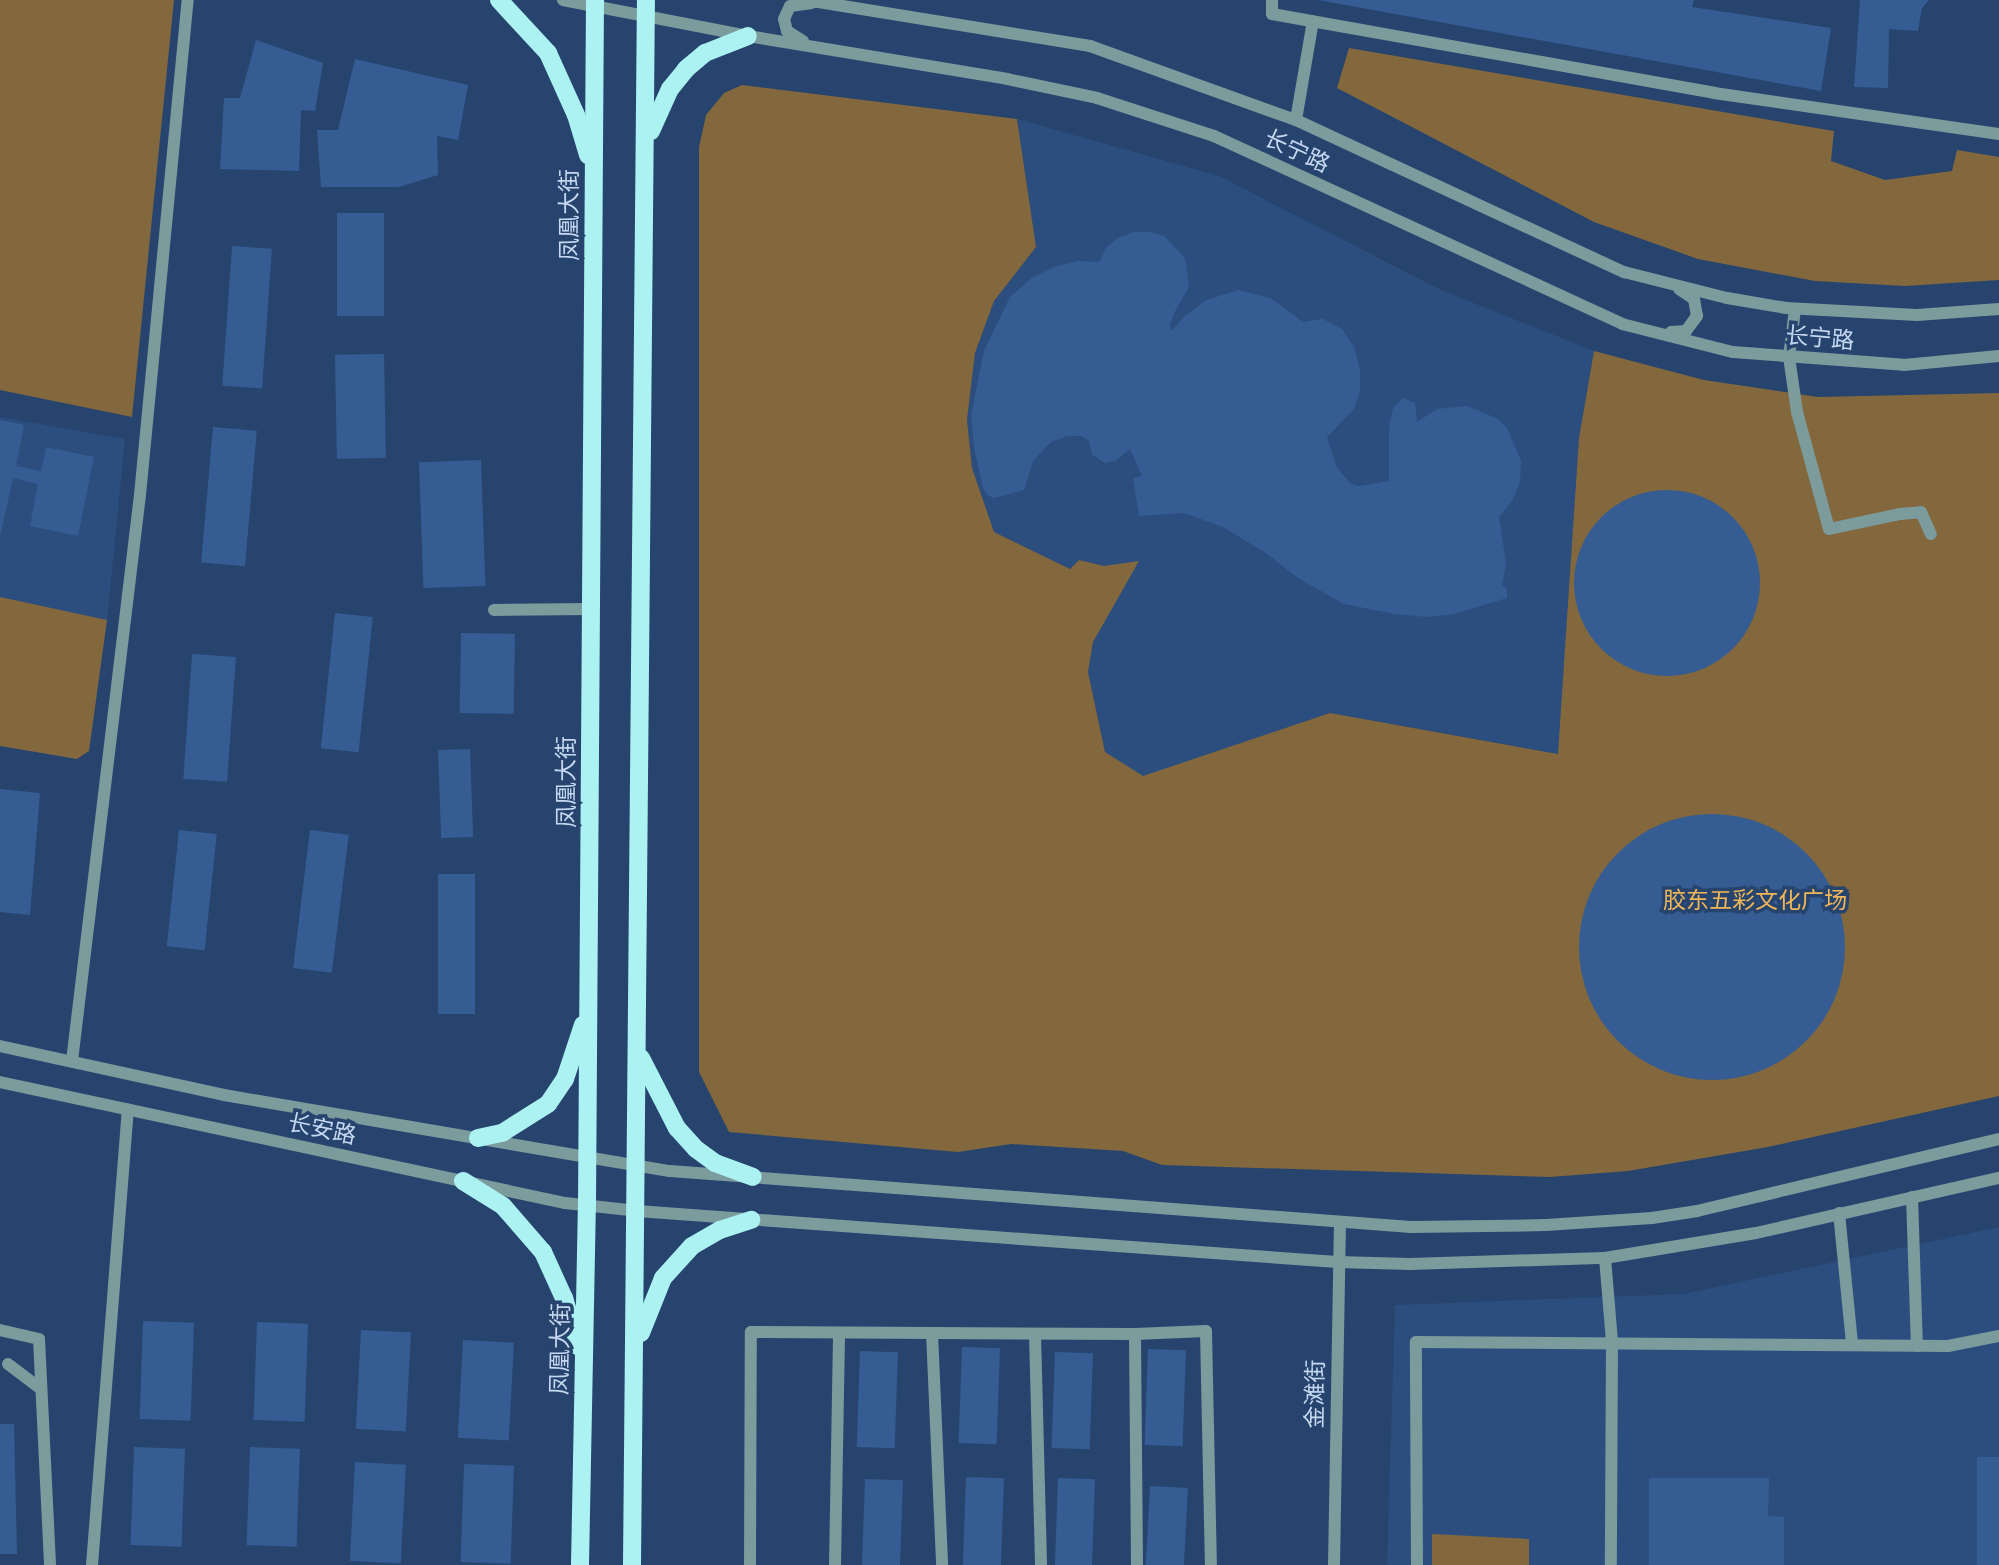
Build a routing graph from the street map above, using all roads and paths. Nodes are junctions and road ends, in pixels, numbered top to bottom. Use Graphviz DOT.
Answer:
graph roads {
  1 [pos="188,0"];
  2 [pos="499,0"];
  3 [pos="563,0"];
  4 [pos="806,0"];
  5 [pos="1272,0"];
  6 [pos="595,3"];
  7 [pos="823,3"];
  8 [pos="646,8"];
  9 [pos="1313,21"];
  10 [pos="748,36"];
  11 [pos="820,48"];
  12 [pos="1296,120"];
  13 [pos="1999,134"];
  14 [pos="645,151"];
  15 [pos="594,174"];
  16 [pos="1665,282"];
  17 [pos="1795,309"];
  18 [pos="1999,309"];
  19 [pos="1660,333"];
  20 [pos="1999,356"];
  21 [pos="1789,357"];
  22 [pos="1931,534"];
  23 [pos="591,609"];
  24 [pos="494,610"];
  25 [pos="589,1008"];
  26 [pos="0,1046"];
  27 [pos="638,1052"];
  28 [pos="72,1061"];
  29 [pos="0,1082"];
  30 [pos="128,1109"];
  31 [pos="478,1138"];
  32 [pos="1999,1139"];
  33 [pos="588,1157"];
  34 [pos="637,1165"];
  35 [pos="753,1177"];
  36 [pos="1999,1178"];
  37 [pos="463,1181"];
  38 [pos="1912,1197"];
  39 [pos="587,1205"];
  40 [pos="637,1211"];
  41 [pos="1839,1213"];
  42 [pos="751,1220"];
  43 [pos="1340,1223"];
  44 [pos="1605,1258"];
  45 [pos="1337,1262"];
  46 [pos="0,1330"];
  47 [pos="839,1333"];
  48 [pos="932,1333"];
  49 [pos="1035,1334"];
  50 [pos="1135,1334"];
  51 [pos="1999,1336"];
  52 [pos="1612,1341"];
  53 [pos="1853,1344"];
  54 [pos="1917,1346"];
  55 [pos="635,1356"];
  56 [pos="8,1364"];
  57 [pos="584,1367"];
  58 [pos="41,1389"];
  59 [pos="50,1565"];
  60 [pos="92,1565"];
  61 [pos="580,1565"];
  62 [pos="632,1565"];
  63 [pos="750,1565"];
  64 [pos="835,1565"];
  65 [pos="942,1565"];
  66 [pos="1041,1565"];
  67 [pos="1137,1565"];
  68 [pos="1211,1565"];
  69 [pos="1334,1565"];
  70 [pos="1417,1565"];
  71 [pos="1611,1565"];
  1 -- 28 [label="street"];
  2 -- 15 [label="main road"];
  3 -- 6 [label="street, 长宁路"];
  4 -- 7 [label="street, 长宁路"];
  5 -- 9 [label="street"];
  6 -- 8 [label="street, 长宁路"];
  6 -- 15 [label="main road, 凤凰大街"];
  7 -- 11 [label="street"];
  7 -- 12 [label="street, 长宁路"];
  8 -- 10 [label="street, 长宁路"];
  8 -- 14 [label="main road"];
  9 -- 12 [label="street"];
  9 -- 13 [label="street"];
  10 -- 11 [label="street, 长宁路"];
  10 -- 14 [label="main road"];
  11 -- 19 [label="street, 长宁路"];
  12 -- 16 [label="street, 长宁路"];
  14 -- 27 [label="main road"];
  15 -- 23 [label="main road, 凤凰大街"];
  16 -- 17 [label="street, 长宁路"];
  16 -- 19 [label="street"];
  17 -- 18 [label="street, 长宁路"];
  17 -- 21 [label="street"];
  19 -- 21 [label="street, 长宁路"];
  20 -- 21 [label="street, 长宁路"];
  21 -- 22 [label="street"];
  23 -- 24 [label="street"];
  23 -- 25 [label="main road, 凤凰大街"];
  25 -- 31 [label="main road"];
  25 -- 33 [label="main road, 凤凰大街"];
  26 -- 28 [label="street, 长安路"];
  27 -- 34 [label="main road"];
  27 -- 35 [label="main road"];
  28 -- 31 [label="street, 长安路"];
  29 -- 30 [label="street, 长安路"];
  30 -- 37 [label="street, 长安路"];
  30 -- 60 [label="street"];
  31 -- 33 [label="street, 长安路"];
  32 -- 43 [label="street, 长安路"];
  33 -- 34 [label="street, 长安路"];
  33 -- 39 [label="main road, 凤凰大街"];
  34 -- 35 [label="street, 长安路"];
  34 -- 40 [label="main road"];
  35 -- 43 [label="street, 长安路"];
  36 -- 38 [label="street, 长安路"];
  37 -- 39 [label="street, 长安路"];
  37 -- 57 [label="main road"];
  38 -- 41 [label="street, 长安路"];
  38 -- 54 [label="street"];
  39 -- 40 [label="street, 长安路"];
  39 -- 57 [label="main road, 凤凰大街"];
  40 -- 42 [label="street, 长安路"];
  40 -- 55 [label="main road"];
  41 -- 44 [label="street, 长安路"];
  41 -- 53 [label="street"];
  42 -- 45 [label="street, 长安路"];
  42 -- 55 [label="main road"];
  43 -- 45 [label="street, 金滩街"];
  44 -- 45 [label="street, 长安路"];
  44 -- 52 [label="street"];
  45 -- 69 [label="street, 金滩街"];
  46 -- 58 [label="street"];
  47 -- 48 [label="street"];
  47 -- 63 [label="street"];
  47 -- 64 [label="street"];
  48 -- 49 [label="street"];
  48 -- 65 [label="street"];
  49 -- 50 [label="street"];
  49 -- 66 [label="street"];
  50 -- 67 [label="street"];
  50 -- 68 [label="street"];
  51 -- 54 [label="street"];
  52 -- 53 [label="street"];
  52 -- 70 [label="street"];
  52 -- 71 [label="street"];
  53 -- 54 [label="street"];
  55 -- 62 [label="main road"];
  56 -- 58 [label="street"];
  57 -- 61 [label="main road, 凤凰大街"];
  58 -- 59 [label="street"];
}
